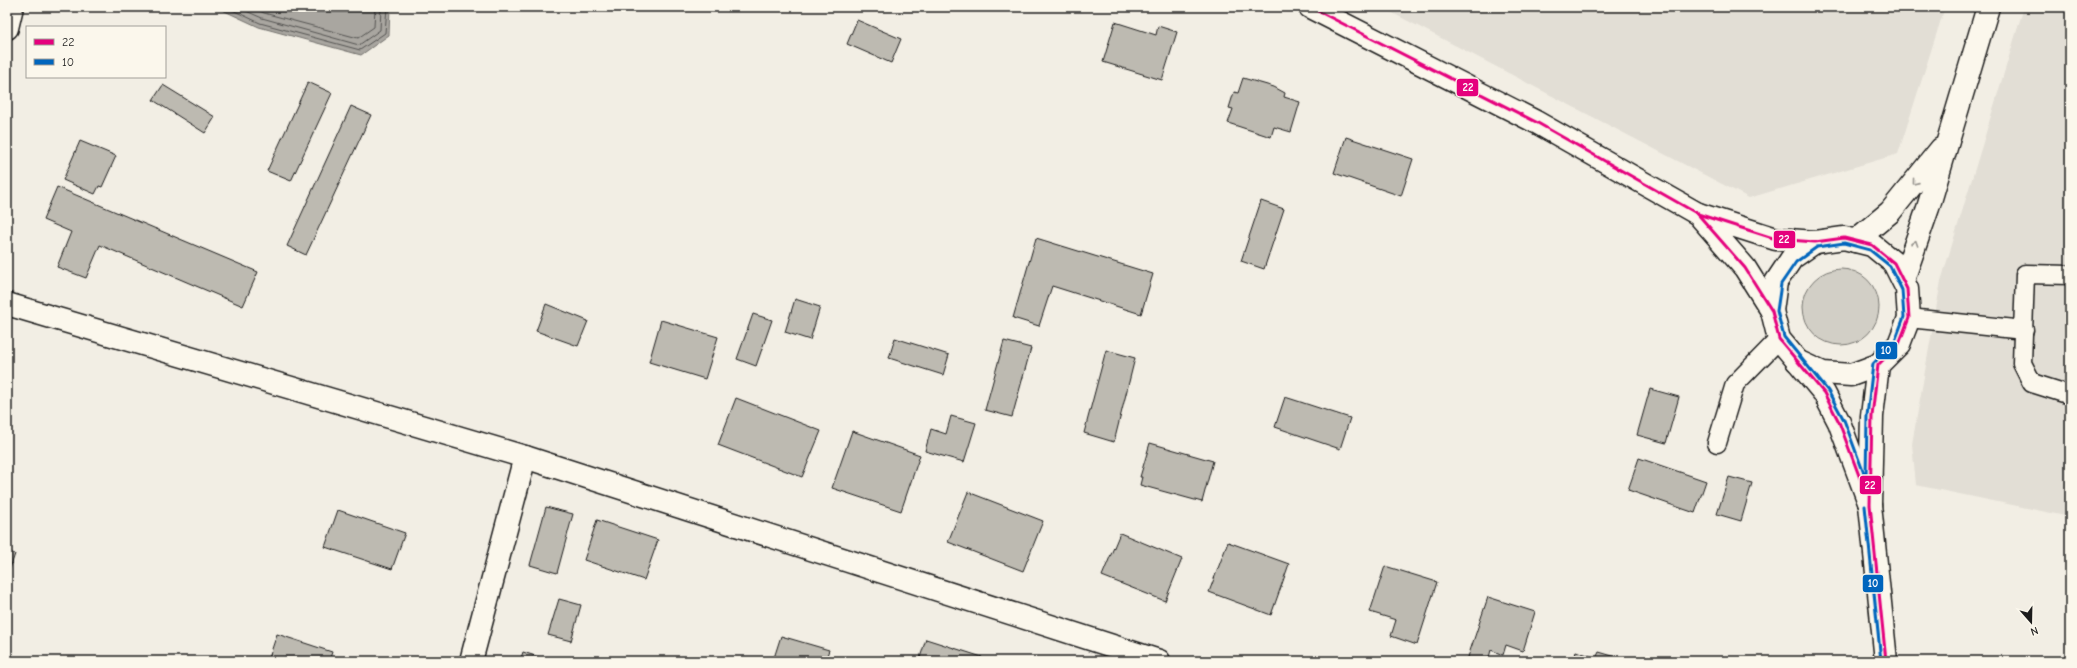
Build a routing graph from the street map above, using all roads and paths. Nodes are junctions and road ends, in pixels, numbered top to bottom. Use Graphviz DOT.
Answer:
graph roads {
  1 [pos="12,7"];
  2 [pos="1310,7"];
  3 [pos="1988,7"];
  4 [pos="7,28"];
  5 [pos="1948,140"];
  6 [pos="1698,214"];
  7 [pos="1855,241"];
  8 [pos="1815,242"];
  9 [pos="2070,275"];
  10 [pos="1903,280"];
  11 [pos="7,304"];
  12 [pos="1772,311"];
  13 [pos="1909,318"];
  14 [pos="2024,330"];
  15 [pos="1779,339"];
  16 [pos="1797,361"];
  17 [pos="1878,365"];
  18 [pos="2070,395"];
  19 [pos="1717,443"];
  20 [pos="524,457"];
  21 [pos="1870,505"];
  22 [pos="471,661"];
  23 [pos="1160,661"];
  24 [pos="1886,661"];
  1 -- 4 [label="street"];
  2 -- 6 [label="street"];
  3 -- 5 [label="street"];
  5 -- 7 [label="street, one-way"];
  10 -- 5 [label="street, one-way"];
  6 -- 8 [label="street"];
  6 -- 12 [label="street"];
  7 -- 8 [label="street"];
  7 -- 10 [label="street"];
  8 -- 12 [label="street"];
  9 -- 14 [label="lane"];
  10 -- 13 [label="street"];
  11 -- 20 [label="street"];
  12 -- 15 [label="street"];
  13 -- 14 [label="lane"];
  13 -- 17 [label="street"];
  14 -- 18 [label="lane"];
  15 -- 16 [label="street"];
  15 -- 19 [label="lane"];
  16 -- 17 [label="street"];
  16 -- 21 [label="street"];
  17 -- 21 [label="street"];
  20 -- 22 [label="street"];
  20 -- 23 [label="street"];
  21 -- 24 [label="street"];
}
